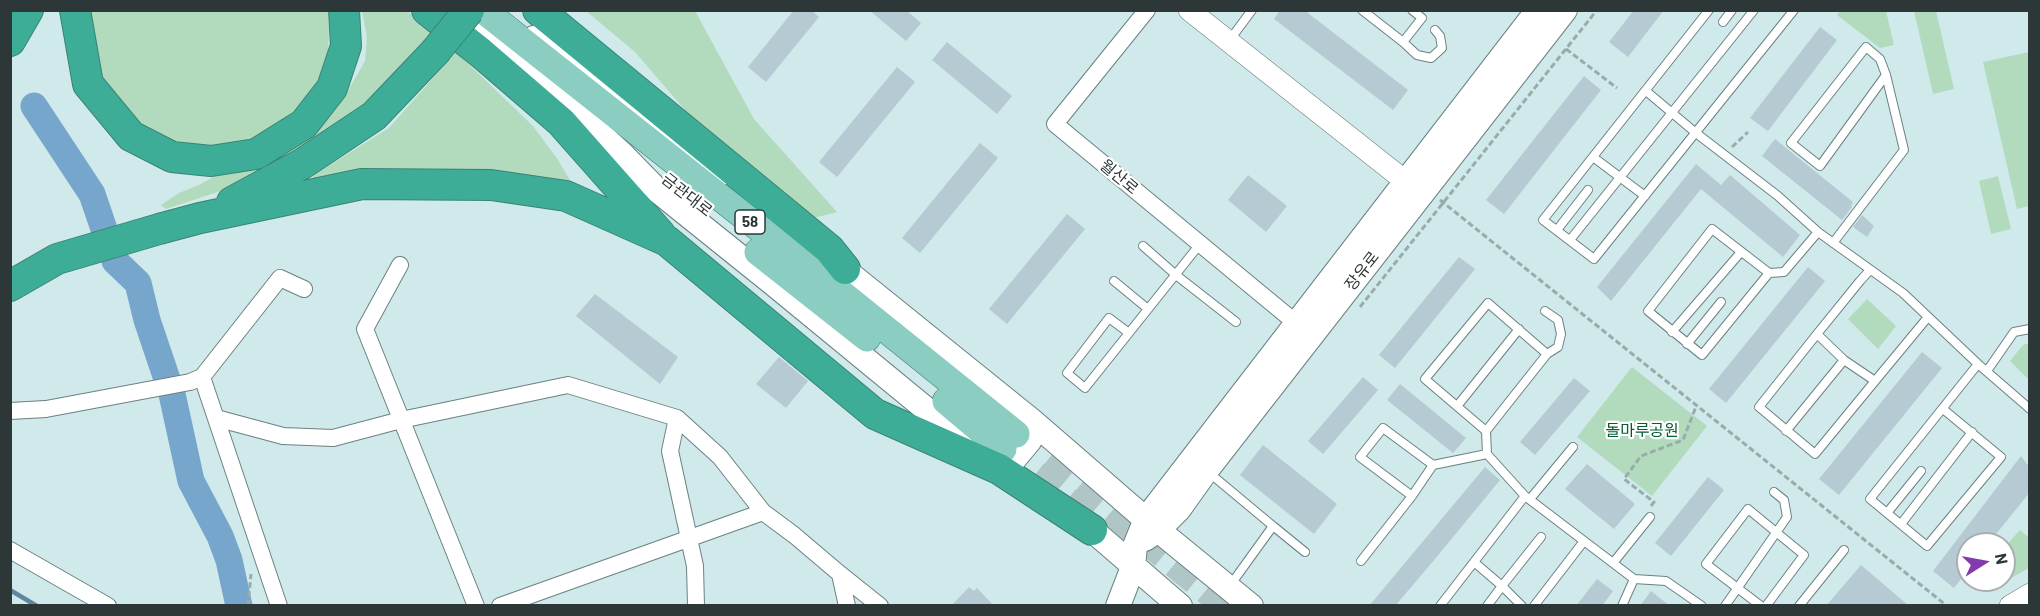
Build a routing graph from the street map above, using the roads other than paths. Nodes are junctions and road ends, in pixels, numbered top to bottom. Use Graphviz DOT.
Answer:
graph roads {
  1 [pos="28,10"];
  2 [pos="75,10"];
  3 [pos="344,10"];
  4 [pos="427,10"];
  5 [pos="454,10"];
  6 [pos="469,10"];
  7 [pos="484,10"];
  8 [pos="538,10"];
  9 [pos="1147,10"];
  10 [pos="1189,10"];
  11 [pos="1252,10"];
  12 [pos="1362,10"];
  13 [pos="1412,10"];
  14 [pos="1538,10"];
  15 [pos="1564,10"];
  16 [pos="1709,10"];
  17 [pos="1732,10"];
  18 [pos="1754,10"];
  19 [pos="1794,10"];
  20 [pos="1723,22"];
  21 [pos="1435,30"];
  22 [pos="10,41"];
  23 [pos="1228,42"];
  24 [pos="1403,42"];
  25 [pos="532,72"];
  26 [pos="1886,75"];
  27 [pos="1646,92"];
  28 [pos="1671,114"];
  29 [pos="1696,133"];
  30 [pos="1593,157"];
  31 [pos="1620,177"];
  32 [pos="1588,190"];
  33 [pos="1427,194"];
  34 [pos="1645,196"];
  35 [pos="200,218"];
  36 [pos="1557,230"];
  37 [pos="1818,232"];
  38 [pos="1570,240"];
  39 [pos="667,242"];
  40 [pos="1833,243"];
  41 [pos="1200,244"];
  42 [pos="1143,246"];
  43 [pos="1741,252"];
  44 [pos="400,265"];
  45 [pos="845,269"];
  46 [pos="1870,270"];
  47 [pos="1769,273"];
  48 [pos="1176,275"];
  49 [pos="1114,281"];
  50 [pos="10,286"];
  51 [pos="304,289"];
  52 [pos="1721,302"];
  53 [pos="1148,309"];
  54 [pos="1545,311"];
  55 [pos="1928,317"];
  56 [pos="1236,322"];
  57 [pos="1296,322"];
  58 [pos="1519,329"];
  59 [pos="2030,329"];
  60 [pos="1672,332"];
  61 [pos="1129,333"];
  62 [pos="1817,334"];
  63 [pos="1687,344"];
  64 [pos="1547,354"];
  65 [pos="1844,360"];
  66 [pos="1978,364"];
  67 [pos="1987,371"];
  68 [pos="196,380"];
  69 [pos="1875,381"];
  70 [pos="1458,405"];
  71 [pos="1943,409"];
  72 [pos="2030,409"];
  73 [pos="10,411"];
  74 [pos="216,418"];
  75 [pos="676,418"];
  76 [pos="401,420"];
  77 [pos="1786,430"];
  78 [pos="1486,431"];
  79 [pos="1972,432"];
  80 [pos="1012,443"];
  81 [pos="1573,447"];
  82 [pos="1487,454"];
  83 [pos="1433,465"];
  84 [pos="1206,471"];
  85 [pos="1921,471"];
  86 [pos="1774,492"];
  87 [pos="1412,496"];
  88 [pos="1528,498"];
  89 [pos="763,512"];
  90 [pos="1887,513"];
  91 [pos="1648,514"];
  92 [pos="1152,525"];
  93 [pos="1901,525"];
  94 [pos="1273,526"];
  95 [pos="1092,530"];
  96 [pos="1778,532"];
  97 [pos="1541,537"];
  98 [pos="690,538"];
  99 [pos="1584,541"];
  100 [pos="10,550"];
  101 [pos="1844,550"];
  102 [pos="1305,552"];
  103 [pos="1134,556"];
  104 [pos="1361,561"];
  105 [pos="1474,562"];
  106 [pos="1613,563"];
  107 [pos="840,574"];
  108 [pos="1634,579"];
  109 [pos="1502,586"];
  110 [pos="1228,587"];
  111 [pos="1737,588"];
  112 [pos="2030,594"];
  113 [pos="108,606"];
  114 [pos="279,606"];
  115 [pos="476,606"];
  116 [pos="500,606"];
  117 [pos="696,606"];
  118 [pos="847,606"];
  119 [pos="880,606"];
  120 [pos="1118,606"];
  121 [pos="1180,606"];
  122 [pos="1251,606"];
  123 [pos="1440,606"];
  124 [pos="1487,606"];
  125 [pos="1522,606"];
  126 [pos="1534,606"];
  127 [pos="1622,606"];
  128 [pos="1702,606"];
  129 [pos="1725,606"];
  130 [pos="1761,606"];
  131 [pos="1766,606"];
  132 [pos="1799,606"];
  133 [pos="2010,606"];
  1 -- 22 [label="highway"];
  2 -- 3 [label="highway"];
  4 -- 39 [label="highway"];
  5 -- 25 [label="main road, 금관대로"];
  6 -- 35 [label="highway, bridge"];
  7 -- 45 [label="main road"];
  7 -- 80 [label="main road, 금관대로 / 58"];
  8 -- 45 [label="highway"];
  9 -- 41 [label="street, 월산로"];
  10 -- 23 [label="street"];
  11 -- 23 [label="lane"];
  12 -- 24 [label="lane"];
  13 -- 24 [label="lane"];
  14 -- 33 [label="main road, 장유로"];
  15 -- 33 [label="main road, 장유로"];
  16 -- 27 [label="lane"];
  17 -- 20 [label="lane"];
  18 -- 28 [label="lane"];
  19 -- 29 [label="lane"];
  21 -- 24 [label="lane"];
  23 -- 33 [label="street"];
  25 -- 80 [label="main road, 금관대로 / 58"];
  26 -- 26 [label="lane"];
  26 -- 40 [label="lane"];
  27 -- 28 [label="lane"];
  27 -- 30 [label="lane"];
  28 -- 29 [label="lane"];
  28 -- 31 [label="lane"];
  29 -- 34 [label="lane"];
  29 -- 37 [label="lane"];
  30 -- 31 [label="lane"];
  30 -- 36 [label="lane"];
  31 -- 34 [label="lane"];
  31 -- 38 [label="lane"];
  32 -- 36 [label="lane"];
  33 -- 57 [label="main road, 장유로"];
  33 -- 84 [label="main road, 장유로"];
  34 -- 38 [label="lane"];
  35 -- 39 [label="highway"];
  35 -- 50 [label="highway"];
  36 -- 38 [label="lane"];
  37 -- 40 [label="lane"];
  37 -- 47 [label="lane"];
  39 -- 80 [label="highway"];
  40 -- 46 [label="lane"];
  41 -- 48 [label="lane"];
  41 -- 57 [label="street, 월산로"];
  42 -- 48 [label="lane"];
  43 -- 47 [label="lane"];
  43 -- 60 [label="lane"];
  43 -- 60 [label="lane"];
  44 -- 76 [label="street"];
  45 -- 80 [label="main road"];
  46 -- 55 [label="lane"];
  46 -- 62 [label="lane"];
  47 -- 63 [label="lane"];
  48 -- 53 [label="lane"];
  48 -- 56 [label="lane"];
  49 -- 53 [label="lane"];
  51 -- 68 [label="street"];
  52 -- 63 [label="lane"];
  53 -- 61 [label="lane"];
  54 -- 64 [label="lane"];
  55 -- 66 [label="lane"];
  55 -- 69 [label="lane"];
  57 -- 92 [label="main road, 장유로"];
  58 -- 64 [label="lane"];
  58 -- 70 [label="lane"];
  58 -- 70 [label="lane"];
  59 -- 67 [label="lane"];
  60 -- 63 [label="lane"];
  61 -- 61 [label="lane"];
  62 -- 65 [label="lane"];
  62 -- 77 [label="lane"];
  64 -- 78 [label="lane"];
  65 -- 69 [label="lane"];
  65 -- 77 [label="lane"];
  66 -- 67 [label="lane"];
  66 -- 71 [label="lane"];
  67 -- 72 [label="lane"];
  68 -- 73 [label="street"];
  68 -- 74 [label="street"];
  69 -- 77 [label="lane"];
  70 -- 78 [label="lane"];
  71 -- 79 [label="lane"];
  71 -- 90 [label="lane"];
  74 -- 76 [label="street"];
  74 -- 114 [label="street"];
  75 -- 76 [label="street"];
  75 -- 89 [label="street"];
  75 -- 98 [label="street"];
  76 -- 115 [label="street"];
  78 -- 82 [label="lane"];
  79 -- 93 [label="lane"];
  79 -- 93 [label="lane"];
  80 -- 92 [label="main road"];
  80 -- 95 [label="highway"];
  81 -- 88 [label="lane"];
  82 -- 83 [label="lane"];
  82 -- 88 [label="lane"];
  83 -- 87 [label="lane"];
  83 -- 87 [label="lane"];
  84 -- 92 [label="main road, 장유로"];
  84 -- 94 [label="lane"];
  85 -- 90 [label="lane"];
  86 -- 96 [label="lane"];
  87 -- 104 [label="lane"];
  88 -- 99 [label="lane"];
  88 -- 105 [label="lane"];
  89 -- 98 [label="street"];
  89 -- 107 [label="street"];
  90 -- 93 [label="lane"];
  91 -- 106 [label="lane"];
  92 -- 103 [label="main road"];
  92 -- 110 [label="main road"];
  94 -- 102 [label="lane"];
  94 -- 110 [label="lane"];
  95 -- 103 [label="main road"];
  96 -- 111 [label="lane"];
  96 -- 111 [label="lane"];
  96 -- 131 [label="lane"];
  97 -- 109 [label="lane"];
  98 -- 116 [label="street"];
  98 -- 117 [label="street"];
  99 -- 106 [label="lane"];
  99 -- 126 [label="lane"];
  100 -- 113 [label="street"];
  101 -- 132 [label="lane"];
  103 -- 120 [label="main road"];
  103 -- 121 [label="main road"];
  105 -- 109 [label="lane"];
  105 -- 123 [label="lane"];
  106 -- 108 [label="lane"];
  107 -- 118 [label="street"];
  107 -- 119 [label="street"];
  108 -- 127 [label="lane"];
  108 -- 128 [label="lane"];
  109 -- 124 [label="lane"];
  109 -- 125 [label="lane"];
  110 -- 122 [label="main road"];
  111 -- 129 [label="lane"];
  111 -- 130 [label="lane"];
  112 -- 133 [label="street"];
}
